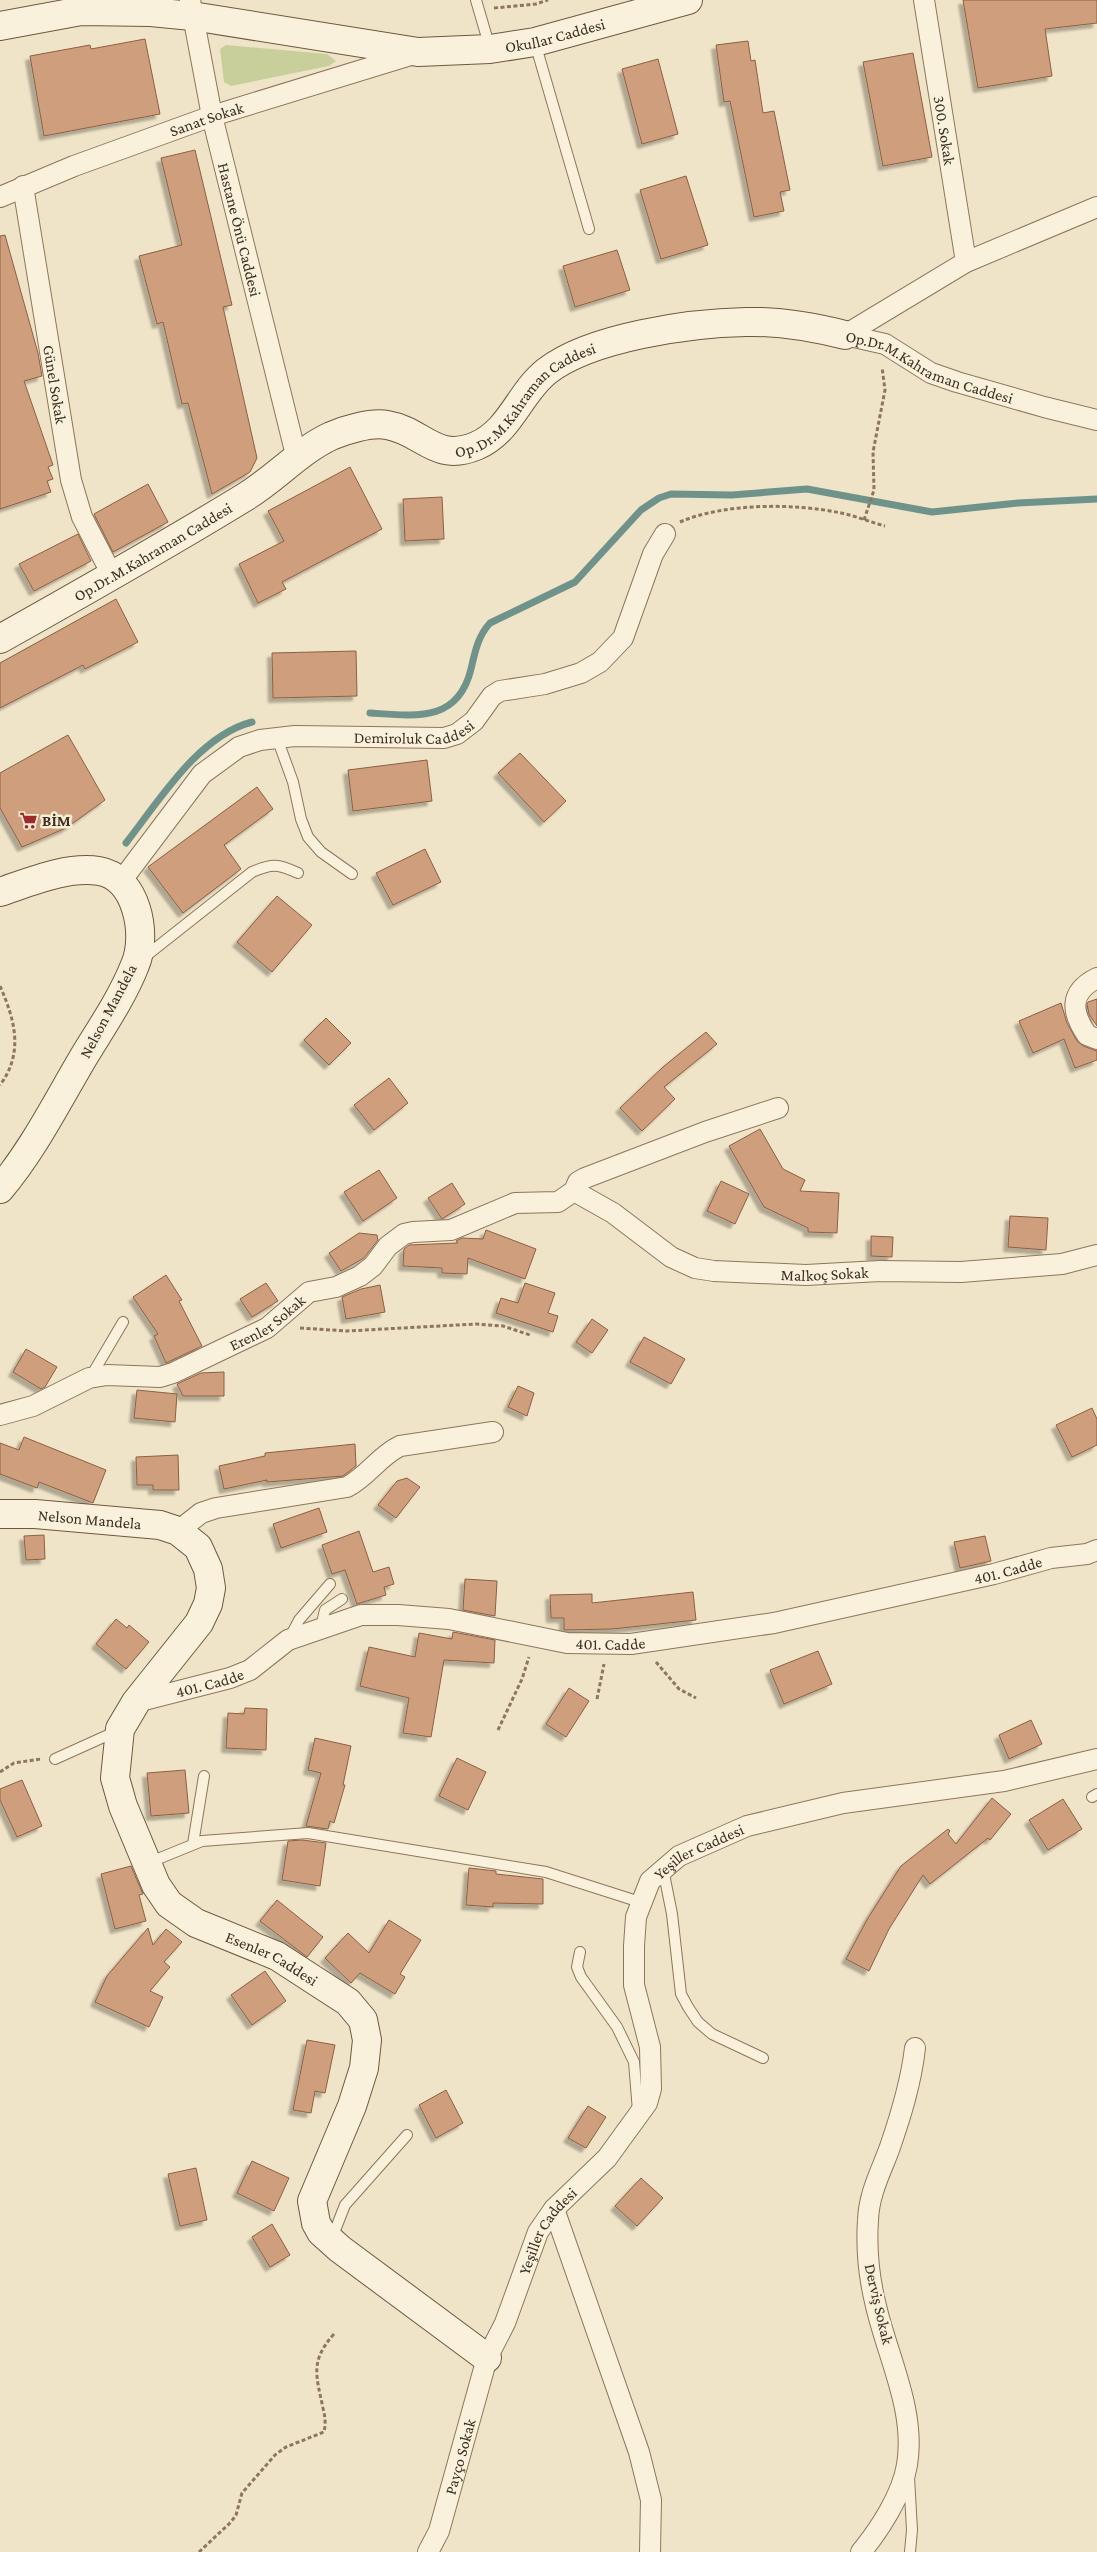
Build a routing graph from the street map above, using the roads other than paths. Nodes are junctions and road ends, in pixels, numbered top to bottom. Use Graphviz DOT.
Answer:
graph roads {
  1 [pos="688,0"];
  2 [pos="924,0"];
  3 [pos="478,4"];
  4 [pos="191,8"];
  5 [pos="0,26"];
  6 [pos="535,42"];
  7 [pos="490,49"];
  8 [pos="418,52"];
  9 [pos="212,116"];
  10 [pos="23,186"];
  11 [pos="0,197"];
  12 [pos="1097,207"];
  13 [pos="589,229"];
  14 [pos="966,262"];
  15 [pos="845,335"];
  16 [pos="1097,420"];
  17 [pos="296,459"];
  18 [pos="665,534"];
  19 [pos="112,575"];
  20 [pos="0,639"];
  21 [pos="277,738"];
  22 [pos="298,873"];
  23 [pos="352,874"];
  24 [pos="122,880"];
  25 [pos="0,892"];
  26 [pos="136,964"];
  27 [pos="1097,978"];
  28 [pos="1097,1039"];
  29 [pos="778,1108"];
  30 [pos="0,1189"];
  31 [pos="574,1191"];
  32 [pos="1097,1255"];
  33 [pos="123,1322"];
  34 [pos="89,1378"];
  35 [pos="0,1415"];
  36 [pos="493,1432"];
  37 [pos="0,1514"];
  38 [pos="178,1531"];
  39 [pos="1097,1550"];
  40 [pos="330,1584"];
  41 [pos="342,1599"];
  42 [pos="321,1627"];
  43 [pos="288,1640"];
  44 [pos="136,1702"];
  45 [pos="120,1729"];
  46 [pos="54,1759"];
  47 [pos="1097,1759"];
  48 [pos="204,1776"];
  49 [pos="193,1844"];
  50 [pos="147,1863"];
  51 [pos="662,1868"];
  52 [pos="640,1902"];
  53 [pos="580,1952"];
  54 [pos="915,2048"];
  55 [pos="764,2058"];
  56 [pos="638,2114"];
  57 [pos="406,2135"];
  58 [pos="554,2209"];
  59 [pos="330,2241"];
  60 [pos="487,2358"];
  61 [pos="907,2466"];
  62 [pos="428,2552"];
  63 [pos="650,2552"];
  64 [pos="861,2552"];
  65 [pos="910,2552"];
  1 -- 6 [label="street, Okullar Caddesi"];
  2 -- 14 [label="street, 300. Sokak"];
  3 -- 7 [label="lane"];
  4 -- 5 [label="street"];
  4 -- 8 [label="street, Okullar Caddesi"];
  4 -- 9 [label="street, Hastane Önü Caddesi"];
  6 -- 7 [label="street, Okullar Caddesi"];
  6 -- 13 [label="lane"];
  7 -- 8 [label="street, Okullar Caddesi"];
  8 -- 9 [label="street, Sanat Sokak"];
  9 -- 10 [label="street, Sanat Sokak"];
  9 -- 17 [label="street, Hastane Önü Caddesi"];
  10 -- 11 [label="street, Sanat Sokak"];
  10 -- 19 [label="street, Günel Sokak"];
  12 -- 14 [label="street"];
  14 -- 15 [label="street"];
  15 -- 16 [label="street, Op.Dr.M.Kahraman Caddesi"];
  15 -- 17 [label="street, Op.Dr.M.Kahraman Caddesi"];
  17 -- 19 [label="street, Op.Dr.M.Kahraman Caddesi"];
  18 -- 21 [label="street, Demiroluk Caddesi"];
  19 -- 20 [label="street, Op.Dr.M.Kahraman Caddesi"];
  21 -- 23 [label="lane"];
  21 -- 24 [label="street, Demiroluk Caddesi"];
  22 -- 26 [label="lane"];
  24 -- 25 [label="street"];
  24 -- 26 [label="street, Nelson Mandela"];
  26 -- 30 [label="street, Nelson Mandela"];
  27 -- 28 [label="street"];
  29 -- 31 [label="street, Erenler Sokak"];
  31 -- 32 [label="street, Malkoç Sokak"];
  31 -- 34 [label="street, Erenler Sokak"];
  33 -- 34 [label="lane"];
  34 -- 35 [label="street, Erenler Sokak"];
  36 -- 38 [label="street"];
  37 -- 38 [label="street, Nelson Mandela"];
  38 -- 44 [label="street, Esenler Caddesi"];
  39 -- 42 [label="street, 401. Cadde"];
  40 -- 43 [label="lane"];
  41 -- 42 [label="lane"];
  42 -- 43 [label="street, 401. Cadde"];
  43 -- 44 [label="street, 401. Cadde"];
  44 -- 45 [label="street, Esenler Caddesi"];
  45 -- 46 [label="lane"];
  45 -- 50 [label="street, Esenler Caddesi"];
  47 -- 51 [label="street, Yeşiller Caddesi"];
  48 -- 49 [label="lane"];
  49 -- 50 [label="lane"];
  49 -- 52 [label="lane"];
  50 -- 59 [label="street, Esenler Caddesi"];
  51 -- 52 [label="street, Yeşiller Caddesi"];
  51 -- 55 [label="lane"];
  52 -- 56 [label="street, Yeşiller Caddesi"];
  53 -- 56 [label="lane"];
  54 -- 61 [label="street, Derviş Sokak"];
  56 -- 58 [label="street, Yeşiller Caddesi"];
  57 -- 59 [label="lane"];
  58 -- 60 [label="street, Yeşiller Caddesi"];
  58 -- 63 [label="street"];
  59 -- 60 [label="street, Esenler Caddesi"];
  60 -- 62 [label="street, Payço Sokak"];
  61 -- 64 [label="street, Derviş Sokak"];
  61 -- 65 [label="lane"];
}
